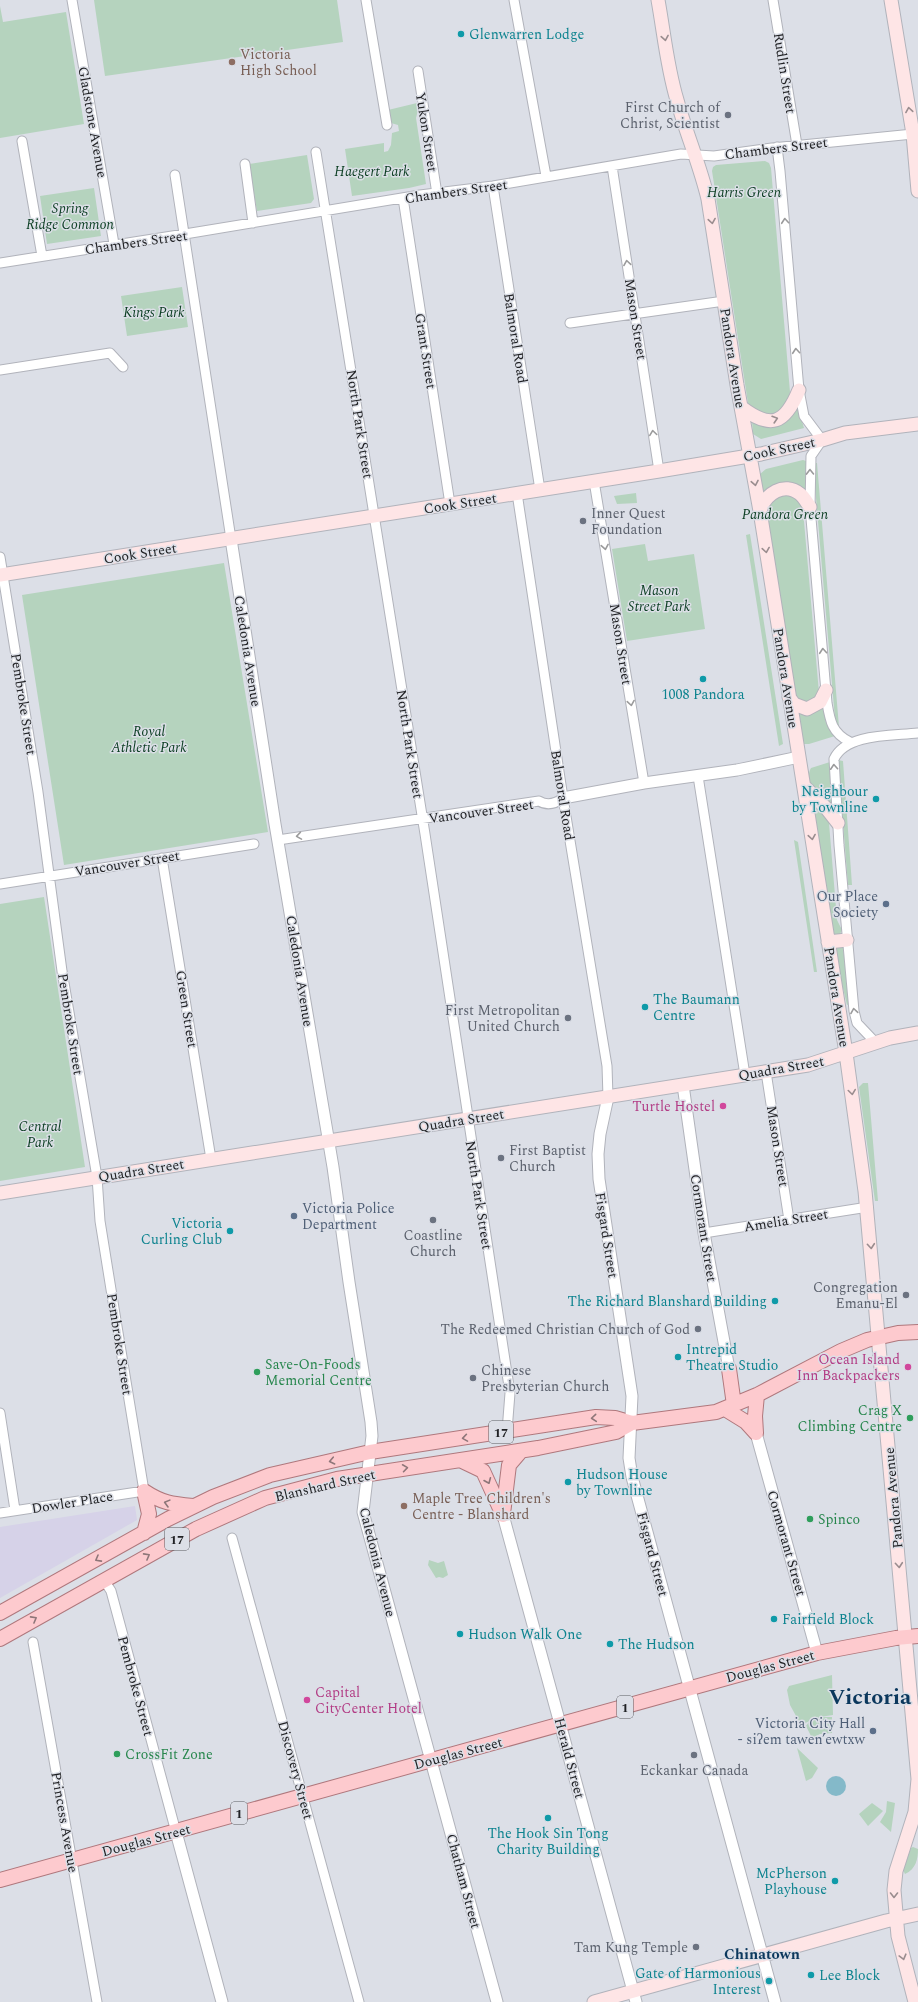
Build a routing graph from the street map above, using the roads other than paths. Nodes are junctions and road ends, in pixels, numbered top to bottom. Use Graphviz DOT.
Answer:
graph roads {
  1 [pos="72,0"];
  2 [pos="366,0"];
  3 [pos="514,0"];
  4 [pos="658,0"];
  5 [pos="773,0"];
  6 [pos="891,0"];
  7 [pos="418,71"];
  8 [pos="387,125"];
  9 [pos="913,134"];
  10 [pos="22,141"];
  11 [pos="796,145"];
  12 [pos="777,147"];
  13 [pos="316,152"];
  14 [pos="696,156"];
  15 [pos="245,164"];
  16 [pos="612,166"];
  17 [pos="175,175"];
  18 [pos="546,176"];
  19 [pos="493,186"];
  20 [pos="918,191"];
  21 [pos="437,194"];
  22 [pos="404,198"];
  23 [pos="325,211"];
  24 [pos="253,223"];
  25 [pos="185,234"];
  26 [pos="114,244"];
  27 [pos="42,256"];
  28 [pos="0,263"];
  29 [pos="724,301"];
  30 [pos="635,312"];
  31 [pos="570,323"];
  32 [pos="123,367"];
  33 [pos="0,370"];
  34 [pos="799,390"];
  35 [pos="740,407"];
  36 [pos="918,424"];
  37 [pos="822,440"];
  38 [pos="750,456"];
  39 [pos="659,471"];
  40 [pos="594,481"];
  41 [pos="540,490"];
  42 [pos="517,493"];
  43 [pos="450,504"];
  44 [pos="810,507"];
  45 [pos="760,511"];
  46 [pos="375,516"];
  47 [pos="231,539"];
  48 [pos="0,557"];
  49 [pos="2,575"];
  50 [pos="826,690"];
  51 [pos="789,698"];
  52 [pos="918,733"];
  53 [pos="850,742"];
  54 [pos="799,757"];
  55 [pos="698,776"];
  56 [pos="644,783"];
  57 [pos="804,786"];
  58 [pos="563,798"];
  59 [pos="422,819"];
  60 [pos="838,822"];
  61 [pos="278,840"];
  62 [pos="254,844"];
  63 [pos="162,858"];
  64 [pos="50,875"];
  65 [pos="0,884"];
  66 [pos="847,940"];
  67 [pos="828,942"];
  68 [pos="918,1033"];
  69 [pos="875,1042"];
  70 [pos="846,1053"];
  71 [pos="766,1072"];
  72 [pos="745,1075"];
  73 [pos="683,1085"];
  74 [pos="608,1097"];
  75 [pos="468,1119"];
  76 [pos="328,1141"];
  77 [pos="211,1159"];
  78 [pos="97,1177"];
  79 [pos="0,1193"];
  80 [pos="868,1208"];
  81 [pos="790,1220"];
  82 [pos="704,1233"];
  83 [pos="918,1332"];
  84 [pos="880,1337"];
  85 [pos="729,1370"];
  86 [pos="752,1397"];
  87 [pos="729,1407"];
  88 [pos="0,1413"];
  89 [pos="632,1423"];
  90 [pos="507,1431"];
  91 [pos="756,1433"];
  92 [pos="521,1451"];
  93 [pos="370,1452"];
  94 [pos="460,1460"];
  95 [pos="367,1474"];
  96 [pos="144,1491"];
  97 [pos="193,1506"];
  98 [pos="15,1510"];
  99 [pos="0,1513"];
  100 [pos="503,1515"];
  101 [pos="144,1533"];
  102 [pos="232,1538"];
  103 [pos="76,1570"];
  104 [pos="104,1580"];
  105 [pos="0,1613"];
  106 [pos="911,1636"];
  107 [pos="0,1639"];
  108 [pos="33,1642"];
  109 [pos="817,1653"];
  110 [pos="690,1689"];
  111 [pos="560,1725"];
  112 [pos="431,1761"];
  113 [pos="918,1779"];
  114 [pos="303,1795"];
  115 [pos="176,1832"];
  116 [pos="71,1860"];
  117 [pos="0,1880"];
  118 [pos="918,1914"];
  119 [pos="895,1919"];
  120 [pos="762,1956"];
  121 [pos="635,1996"];
  122 [pos="97,2002"];
  123 [pos="222,2002"];
  124 [pos="358,2002"];
  125 [pos="497,2002"];
  126 [pos="594,2002"];
  127 [pos="775,2002"];
  128 [pos="915,2002"];
  1 -- 26 [label="street, Gladstone Avenue"];
  2 -- 8 [label="street"];
  3 -- 18 [label="street"];
  4 -- 14 [label="main road, Pandora Avenue, one-way"];
  5 -- 11 [label="street, Rudlin Street"];
  9 -- 6 [label="main road, one-way"];
  7 -- 21 [label="street, Yukon Street"];
  9 -- 11 [label="street, Chambers Street"];
  9 -- 20 [label="main road"];
  10 -- 27 [label="street"];
  11 -- 12 [label="street, Chambers Street"];
  12 -- 14 [label="street, Chambers Street"];
  34 -- 12 [label="street, one-way"];
  13 -- 23 [label="street, North Park Street"];
  14 -- 16 [label="street, Chambers Street"];
  14 -- 29 [label="main road, Pandora Avenue, one-way"];
  15 -- 24 [label="street"];
  16 -- 18 [label="street, Chambers Street"];
  30 -- 16 [label="street, Mason Street, one-way"];
  17 -- 25 [label="street, Caledonia Avenue"];
  18 -- 19 [label="street, Chambers Street"];
  19 -- 21 [label="street, Chambers Street"];
  19 -- 41 [label="street, Balmoral Road"];
  21 -- 22 [label="street, Chambers Street"];
  22 -- 23 [label="street, Chambers Street"];
  22 -- 43 [label="street, Grant Street"];
  23 -- 24 [label="street, Chambers Street"];
  23 -- 46 [label="street, North Park Street"];
  24 -- 25 [label="street, Chambers Street"];
  25 -- 26 [label="street, Chambers Street"];
  25 -- 47 [label="street, Caledonia Avenue"];
  26 -- 27 [label="street, Chambers Street"];
  27 -- 28 [label="street, Chambers Street"];
  29 -- 30 [label="street"];
  29 -- 35 [label="main road, Pandora Avenue"];
  30 -- 31 [label="street"];
  39 -- 30 [label="street, Mason Street, one-way"];
  32 -- 33 [label="street"];
  35 -- 34 [label="main road, one-way"];
  34 -- 37 [label="street"];
  35 -- 38 [label="main road, Pandora Avenue"];
  36 -- 37 [label="main road, Cook Street"];
  37 -- 38 [label="main road, Cook Street"];
  44 -- 37 [label="street, one-way"];
  38 -- 39 [label="main road, Cook Street"];
  38 -- 45 [label="main road, Pandora Avenue, one-way"];
  39 -- 40 [label="main road, Cook Street"];
  40 -- 41 [label="main road, Cook Street"];
  40 -- 56 [label="street, Mason Street, one-way"];
  41 -- 42 [label="main road, Cook Street"];
  42 -- 43 [label="main road, Cook Street"];
  42 -- 58 [label="street, Balmoral Road"];
  43 -- 46 [label="main road, Cook Street"];
  44 -- 45 [label="main road"];
  50 -- 44 [label="street, one-way"];
  45 -- 51 [label="main road, Pandora Avenue, one-way"];
  46 -- 47 [label="main road, Cook Street"];
  46 -- 59 [label="street, North Park Street"];
  47 -- 49 [label="main road, Cook Street"];
  47 -- 61 [label="street, Caledonia Avenue"];
  48 -- 49 [label="street, Pembroke Street"];
  49 -- 64 [label="street, Pembroke Street"];
  50 -- 51 [label="main road"];
  50 -- 53 [label="street"];
  51 -- 54 [label="main road, Pandora Avenue"];
  52 -- 53 [label="street"];
  60 -- 53 [label="street, Pandora Avenue, one-way"];
  54 -- 55 [label="street, Vancouver Street"];
  54 -- 57 [label="main road, Pandora Avenue"];
  55 -- 56 [label="street, Vancouver Street"];
  55 -- 72 [label="street"];
  56 -- 58 [label="street, Vancouver Street"];
  57 -- 60 [label="main road"];
  57 -- 67 [label="main road, Pandora Avenue, one-way"];
  58 -- 59 [label="street, Vancouver Street"];
  58 -- 74 [label="street, Balmoral Road"];
  59 -- 61 [label="street, Vancouver Street, one-way"];
  59 -- 75 [label="street, North Park Street"];
  60 -- 66 [label="street, Pandora Avenue"];
  61 -- 76 [label="street, Caledonia Avenue"];
  62 -- 63 [label="street, Vancouver Street"];
  63 -- 64 [label="street, Vancouver Street"];
  63 -- 77 [label="street, Green Street"];
  64 -- 65 [label="street, Vancouver Street"];
  64 -- 78 [label="street, Pembroke Street"];
  66 -- 67 [label="main road"];
  69 -- 66 [label="street, Pandora Avenue, one-way"];
  67 -- 70 [label="main road, Pandora Avenue"];
  68 -- 69 [label="main road, Quadra Street"];
  69 -- 70 [label="main road, Quadra Street"];
  70 -- 71 [label="main road, Quadra Street"];
  70 -- 80 [label="main road, Pandora Avenue, one-way"];
  71 -- 72 [label="main road, Quadra Street"];
  71 -- 81 [label="street, Mason Street"];
  72 -- 73 [label="main road, Quadra Street"];
  73 -- 74 [label="main road, Quadra Street"];
  73 -- 82 [label="street, Cormorant Street"];
  74 -- 75 [label="main road, Quadra Street"];
  74 -- 89 [label="street, Fisgard Street"];
  75 -- 76 [label="main road, Quadra Street"];
  75 -- 90 [label="street, North Park Street"];
  76 -- 77 [label="main road, Quadra Street"];
  76 -- 93 [label="street, Caledonia Avenue"];
  77 -- 78 [label="main road, Quadra Street"];
  78 -- 79 [label="main road, Quadra Street"];
  78 -- 96 [label="street, Pembroke Street"];
  80 -- 81 [label="street, Amelia Street"];
  80 -- 84 [label="main road, Pandora Avenue, one-way"];
  81 -- 82 [label="street, Amelia Street"];
  82 -- 85 [label="street, Cormorant Street"];
  83 -- 84 [label="main road, Blanshard Street / 17"];
  84 -- 86 [label="main road, Blanshard Street / 17"];
  84 -- 106 [label="main road, Pandora Avenue, one-way"];
  85 -- 86 [label="main road"];
  85 -- 87 [label="main road"];
  86 -- 87 [label="main road, Blanshard Street / 17"];
  86 -- 91 [label="main road"];
  87 -- 89 [label="main road, Blanshard Street / 17"];
  87 -- 91 [label="main road"];
  88 -- 98 [label="street"];
  89 -- 90 [label="main road, Blanshard Street / 17, one-way"];
  89 -- 92 [label="main road, Blanshard Street / 17"];
  89 -- 110 [label="street, Fisgard Street"];
  90 -- 93 [label="main road, Blanshard Street / 17, one-way"];
  91 -- 109 [label="street, Cormorant Street"];
  92 -- 94 [label="main road, Blanshard Street / 17"];
  92 -- 100 [label="main road"];
  93 -- 95 [label="street, Caledonia Avenue"];
  93 -- 97 [label="main road, Blanshard Street / 17, one-way"];
  95 -- 94 [label="main road, Blanshard Street / 17, one-way"];
  94 -- 100 [label="main road, one-way"];
  104 -- 95 [label="main road, Blanshard Street / 17, one-way"];
  95 -- 112 [label="street, Caledonia Avenue"];
  97 -- 96 [label="main road, one-way"];
  96 -- 98 [label="street, Dowler Place"];
  96 -- 101 [label="main road"];
  97 -- 101 [label="main road, Blanshard Street / 17"];
  98 -- 99 [label="street, Dowler Place"];
  100 -- 111 [label="street, Herald Street"];
  101 -- 103 [label="main road, Blanshard Street / 17, one-way"];
  102 -- 114 [label="street, Discovery Street"];
  103 -- 104 [label="main road"];
  103 -- 105 [label="main road, Blanshard Street / 17"];
  107 -- 104 [label="main road, Blanshard Street / 17, one-way"];
  104 -- 115 [label="street, Pembroke Street"];
  106 -- 109 [label="main road, Douglas Street / 1"];
  106 -- 113 [label="main road, Pandora Avenue"];
  108 -- 116 [label="street, Princess Avenue"];
  109 -- 110 [label="main road, Douglas Street / 1"];
  110 -- 111 [label="main road, Douglas Street / 1"];
  110 -- 120 [label="street, Fisgard Street"];
  111 -- 112 [label="main road, Douglas Street / 1"];
  111 -- 121 [label="street, Herald Street"];
  112 -- 114 [label="main road, Douglas Street / 1"];
  112 -- 125 [label="street, Chatham Street"];
  113 -- 119 [label="main road, Pandora Avenue, one-way"];
  114 -- 115 [label="main road, Douglas Street / 1"];
  114 -- 124 [label="street, Discovery Street"];
  115 -- 116 [label="main road, Douglas Street / 1"];
  115 -- 123 [label="street, Pembroke Street"];
  116 -- 117 [label="main road, Douglas Street / 1"];
  116 -- 122 [label="street, Princess Avenue"];
  118 -- 119 [label="main road"];
  119 -- 120 [label="main road"];
  119 -- 128 [label="main road, Pandora Avenue, one-way"];
  120 -- 121 [label="main road"];
  120 -- 127 [label="street, Fisgard Street"];
  121 -- 126 [label="main road"];
}
